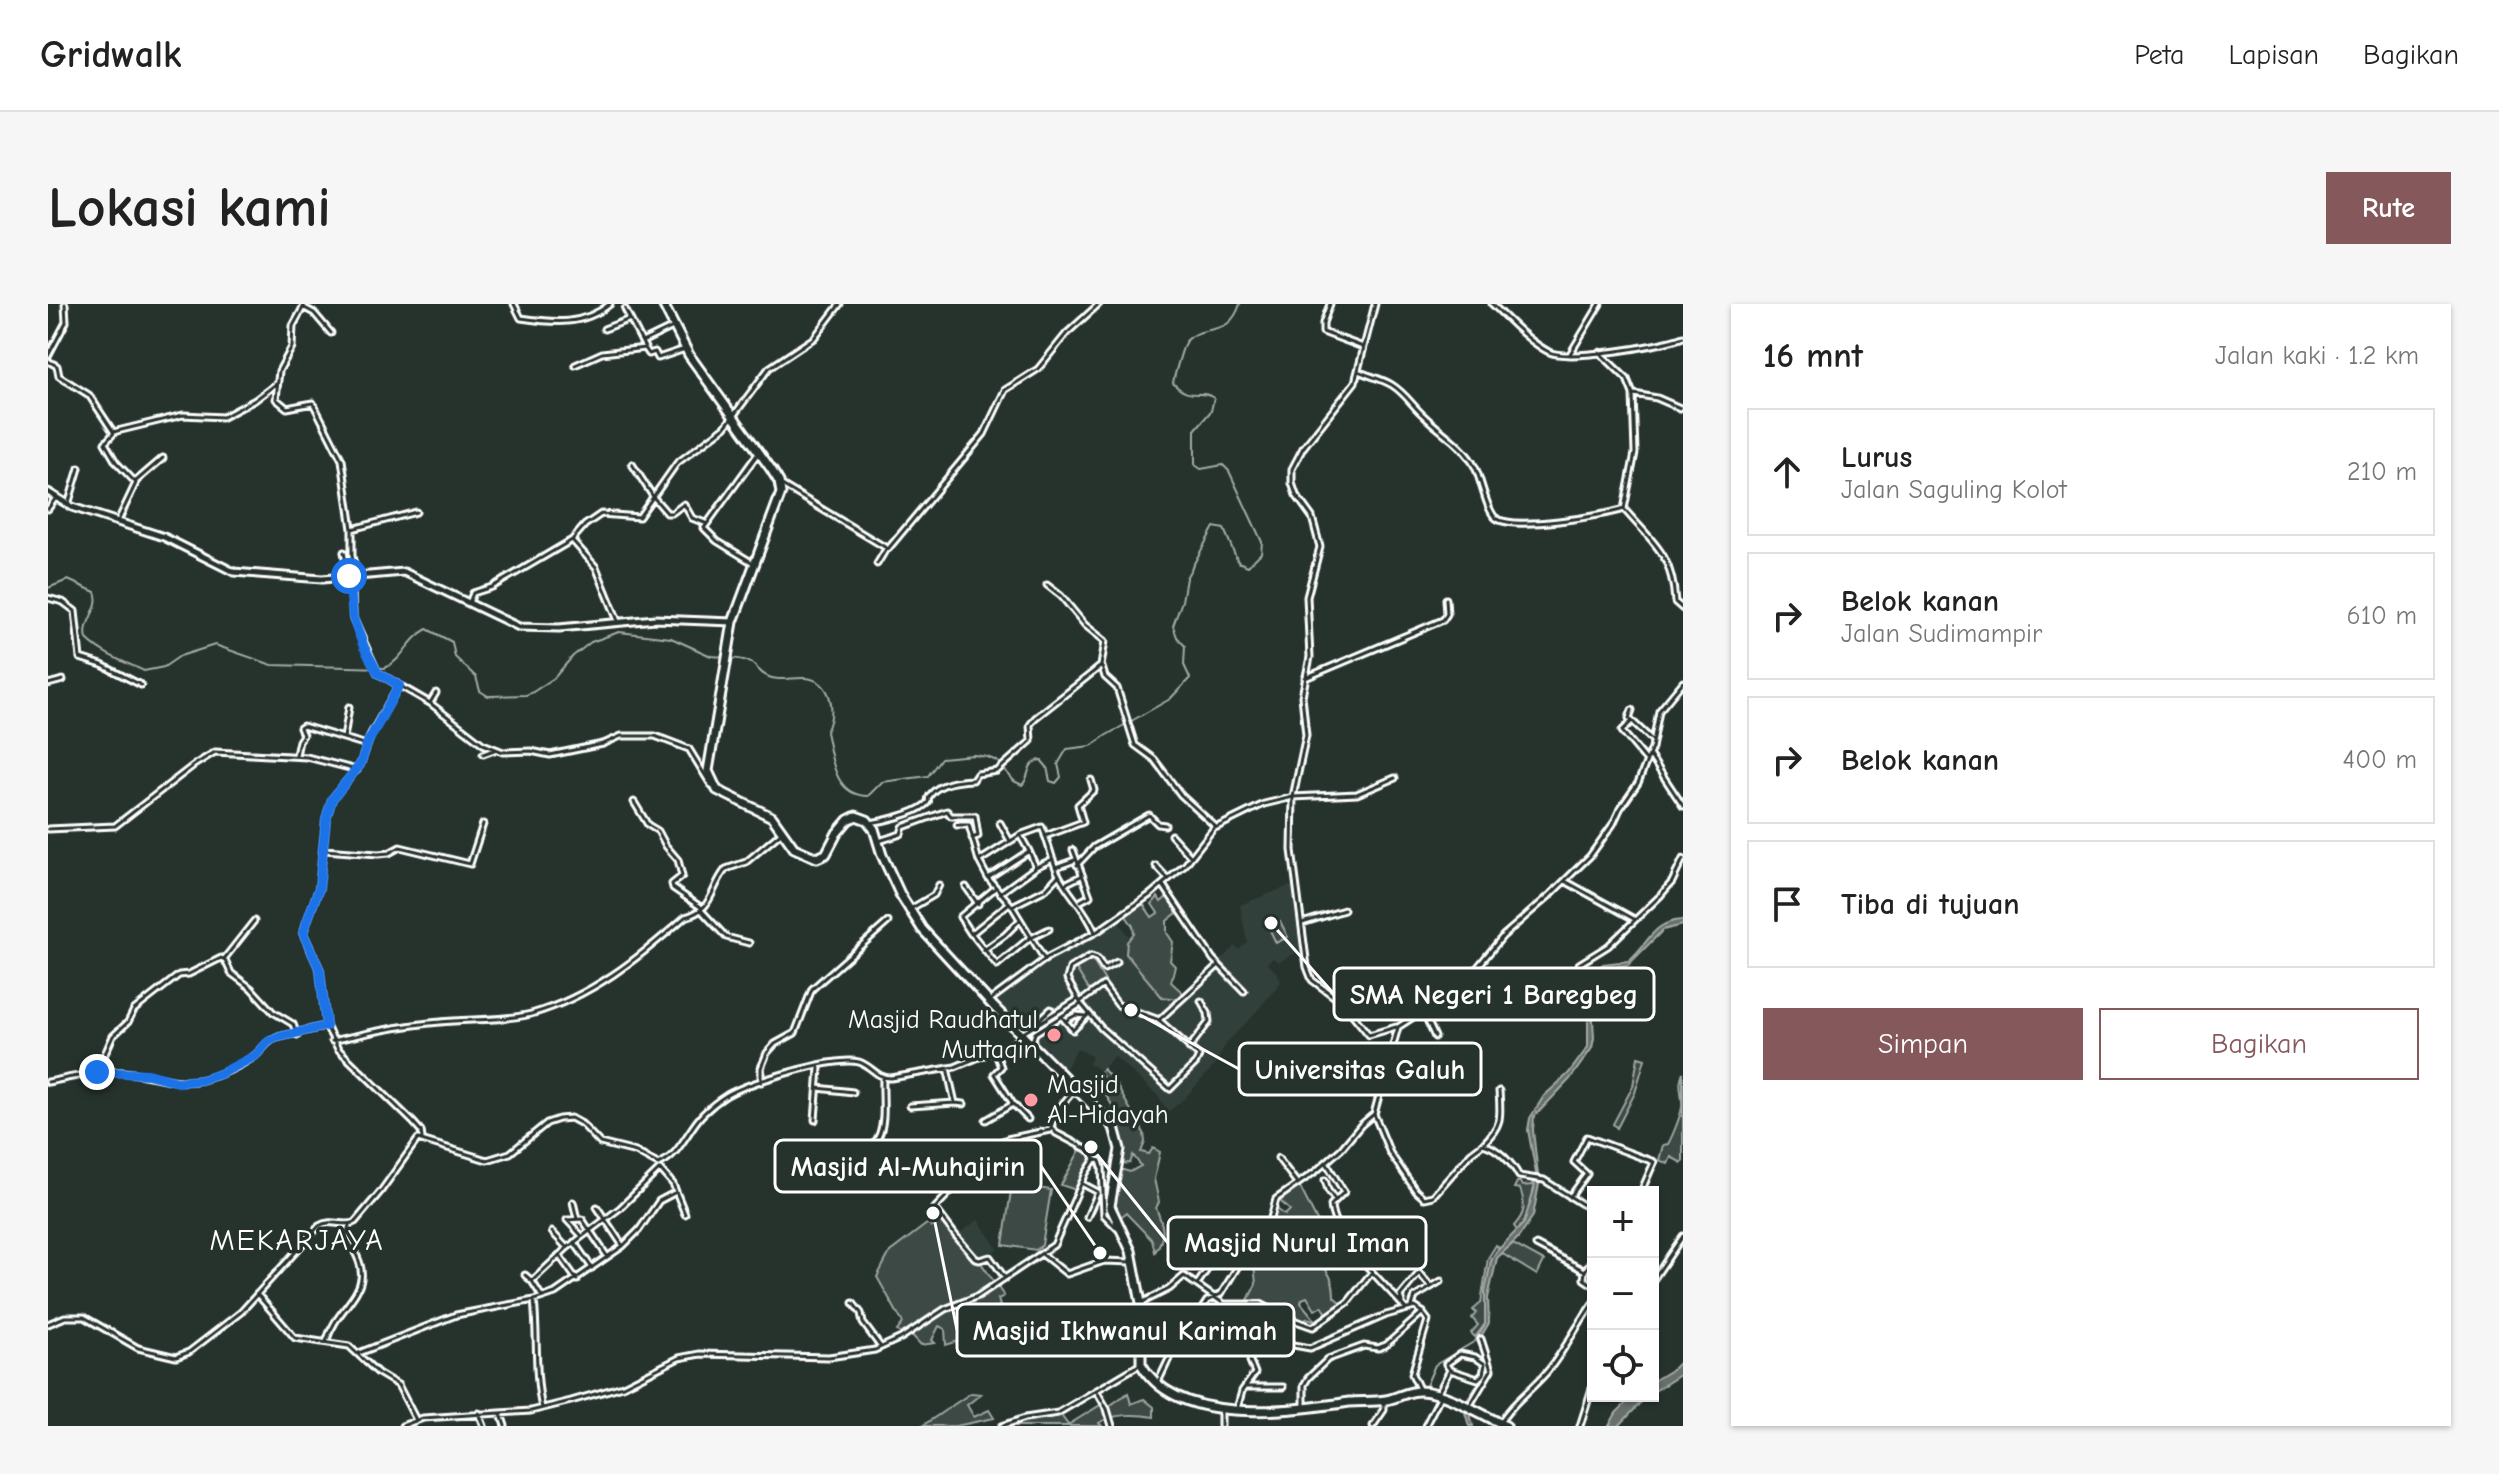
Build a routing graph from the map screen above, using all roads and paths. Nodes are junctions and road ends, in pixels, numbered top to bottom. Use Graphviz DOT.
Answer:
graph roads {
  1 [pos="65,304"];
  2 [pos="514,304"];
  3 [pos="610,304"];
  4 [pos="663,304"];
  5 [pos="840,304"];
  6 [pos="1099,304"];
  7 [pos="1330,304"];
  8 [pos="1375,304"];
  9 [pos="1492,304"];
  10 [pos="1600,304"];
  11 [pos="304,305"];
  12 [pos="625,309"];
  13 [pos="630,319"];
  14 [pos="673,327"];
  15 [pos="604,329"];
  16 [pos="331,333"];
  17 [pos="1683,337"];
  18 [pos="642,342"];
  19 [pos="1363,347"];
  20 [pos="645,348"];
  21 [pos="685,349"];
  22 [pos="1599,352"];
  23 [pos="1570,354"];
  24 [pos="48,358"];
  25 [pos="575,365"];
  26 [pos="1358,371"];
  27 [pos="276,384"];
  28 [pos="1633,394"];
  29 [pos="1680,408"];
  30 [pos="734,417"];
  31 [pos="113,432"];
  32 [pos="759,452"];
  33 [pos="163,458"];
  34 [pos="632,464"];
  35 [pos="79,468"];
  36 [pos="135,482"];
  37 [pos="779,482"];
  38 [pos="48,492"];
  39 [pos="654,498"];
  40 [pos="55,499"];
  41 [pos="68,505"];
  42 [pos="48,509"];
  43 [pos="1624,509"];
  44 [pos="416,512"];
  45 [pos="118,521"];
  46 [pos="705,523"];
  47 [pos="352,529"];
  48 [pos="572,540"];
  49 [pos="886,549"];
  50 [pos="344,552"];
  51 [pos="755,564"];
  52 [pos="877,564"];
  53 [pos="349,576"];
  54 [pos="357,576"];
  55 [pos="1047,585"];
  56 [pos="48,598"];
  57 [pos="1446,599"];
  58 [pos="469,604"];
  59 [pos="1683,609"];
  60 [pos="618,621"];
  61 [pos="733,622"];
  62 [pos="1101,666"];
  63 [pos="1305,678"];
  64 [pos="63,680"];
  65 [pos="1683,682"];
  66 [pos="48,684"];
  67 [pos="141,685"];
  68 [pos="399,685"];
  69 [pos="436,693"];
  70 [pos="430,703"];
  71 [pos="349,707"];
  72 [pos="1632,710"];
  73 [pos="1632,721"];
  74 [pos="344,738"];
  75 [pos="1653,741"];
  76 [pos="367,745"];
  77 [pos="494,750"];
  78 [pos="483,754"];
  79 [pos="1650,755"];
  80 [pos="295,757"];
  81 [pos="1647,761"];
  82 [pos="357,770"];
  83 [pos="1395,778"];
  84 [pos="1091,780"];
  85 [pos="717,790"];
  86 [pos="1293,797"];
  87 [pos="634,802"];
  88 [pos="1683,806"];
  89 [pos="870,823"];
  90 [pos="1000,823"];
  91 [pos="483,824"];
  92 [pos="957,825"];
  93 [pos="1165,825"];
  94 [pos="1216,827"];
  95 [pos="48,829"];
  96 [pos="782,832"];
  97 [pos="1020,835"];
  98 [pos="1171,835"];
  99 [pos="1045,836"];
  100 [pos="972,838"];
  101 [pos="878,841"];
  102 [pos="1010,841"];
  103 [pos="324,850"];
  104 [pos="1073,850"];
  105 [pos="1029,851"];
  106 [pos="1191,857"];
  107 [pos="1053,859"];
  108 [pos="1683,859"];
  109 [pos="979,861"];
  110 [pos="1076,862"];
  111 [pos="1156,866"];
  112 [pos="1036,867"];
  113 [pos="1056,867"];
  114 [pos="1059,875"];
  115 [pos="1081,876"];
  116 [pos="988,878"];
  117 [pos="1168,879"];
  118 [pos="1565,881"];
  119 [pos="1065,884"];
  120 [pos="939,885"];
  121 [pos="1163,885"];
  122 [pos="966,887"];
  123 [pos="995,888"];
  124 [pos="1000,893"];
  125 [pos="1077,901"];
  126 [pos="978,904"];
  127 [pos="1010,905"];
  128 [pos="702,910"];
  129 [pos="909,910"];
  130 [pos="1344,910"];
  131 [pos="1634,919"];
  132 [pos="1020,920"];
  133 [pos="254,921"];
  134 [pos="888,922"];
  135 [pos="1302,923"];
  136 [pos="1049,929"];
  137 [pos="1095,932"];
  138 [pos="971,934"];
  139 [pos="1031,937"];
  140 [pos="749,943"];
  141 [pos="984,950"];
  142 [pos="224,959"];
  143 [pos="1045,960"];
  144 [pos="1117,962"];
  145 [pos="1579,964"];
  146 [pos="1219,965"];
  147 [pos="1244,991"];
  148 [pos="989,1001"];
  149 [pos="1201,1001"];
  150 [pos="1080,1002"];
  151 [pos="1051,1009"];
  152 [pos="1422,1011"];
  153 [pos="1087,1015"];
  154 [pos="1062,1017"];
  155 [pos="1159,1020"];
  156 [pos="1065,1021"];
  157 [pos="326,1026"];
  158 [pos="1036,1026"];
  159 [pos="1398,1027"];
  160 [pos="297,1035"];
  161 [pos="1023,1035"];
  162 [pos="1435,1037"];
  163 [pos="332,1041"];
  164 [pos="1032,1044"];
  165 [pos="1189,1048"];
  166 [pos="995,1051"];
  167 [pos="819,1066"];
  168 [pos="947,1068"];
  169 [pos="97,1072"];
  170 [pos="883,1078"];
  171 [pos="48,1082"];
  172 [pos="761,1082"];
  173 [pos="1448,1085"];
  174 [pos="1383,1086"];
  175 [pos="818,1088"];
  176 [pos="1075,1088"];
  177 [pos="1499,1091"];
  178 [pos="853,1092"];
  179 [pos="955,1103"];
  180 [pos="964,1104"];
  181 [pos="1013,1104"];
  182 [pos="910,1106"];
  183 [pos="1374,1114"];
  184 [pos="1028,1119"];
  185 [pos="815,1120"];
  186 [pos="986,1120"];
  187 [pos="1052,1128"];
  188 [pos="423,1139"];
  189 [pos="1483,1144"];
  190 [pos="874,1145"];
  191 [pos="1278,1158"];
  192 [pos="853,1159"];
  193 [pos="1095,1159"];
  194 [pos="1326,1162"];
  195 [pos="659,1166"];
  196 [pos="875,1167"];
  197 [pos="875,1176"];
  198 [pos="898,1178"];
  199 [pos="1325,1180"];
  200 [pos="1081,1183"];
  201 [pos="1297,1183"];
  202 [pos="1644,1186"];
  203 [pos="676,1192"];
  204 [pos="1570,1197"];
  205 [pos="1335,1200"];
  206 [pos="573,1202"];
  207 [pos="597,1207"];
  208 [pos="1587,1207"];
  209 [pos="685,1214"];
  210 [pos="1087,1217"];
  211 [pos="577,1219"];
  212 [pos="605,1220"];
  213 [pos="350,1224"];
  214 [pos="1122,1230"];
  215 [pos="589,1231"];
  216 [pos="552,1232"];
  217 [pos="582,1236"];
  218 [pos="1683,1236"];
  219 [pos="574,1242"];
  220 [pos="1536,1245"];
  221 [pos="623,1246"];
  222 [pos="567,1248"];
  223 [pos="1042,1254"];
  224 [pos="559,1255"];
  225 [pos="608,1257"];
  226 [pos="1132,1262"];
  227 [pos="1413,1266"];
  228 [pos="1209,1267"];
  229 [pos="1659,1267"];
  230 [pos="1587,1268"];
  231 [pos="593,1269"];
  232 [pos="1585,1271"];
  233 [pos="1372,1272"];
  234 [pos="1419,1273"];
  235 [pos="525,1275"];
  236 [pos="1005,1278"];
  237 [pos="577,1280"];
  238 [pos="532,1281"];
  239 [pos="1441,1281"];
  240 [pos="1587,1281"];
  241 [pos="1198,1283"];
  242 [pos="1431,1287"];
  243 [pos="1406,1289"];
  244 [pos="257,1294"];
  245 [pos="542,1297"];
  246 [pos="1216,1297"];
  247 [pos="1415,1297"];
  248 [pos="534,1300"];
  249 [pos="853,1303"];
  250 [pos="1141,1303"];
  251 [pos="1408,1308"];
  252 [pos="1199,1312"];
  253 [pos="1423,1312"];
  254 [pos="1587,1312"];
  255 [pos="48,1324"];
  256 [pos="1481,1339"];
  257 [pos="326,1342"];
  258 [pos="881,1348"];
  259 [pos="359,1353"];
  260 [pos="1250,1361"];
  261 [pos="1141,1364"];
  262 [pos="1450,1370"];
  263 [pos="1157,1385"];
  264 [pos="1245,1387"];
  265 [pos="1283,1387"];
  266 [pos="1096,1390"];
  267 [pos="1420,1391"];
  268 [pos="1438,1396"];
  269 [pos="1384,1400"];
  270 [pos="1588,1402"];
  271 [pos="1466,1407"];
  272 [pos="542,1408"];
  273 [pos="1304,1409"];
  274 [pos="1221,1412"];
  275 [pos="479,1413"];
  276 [pos="501,1413"];
  277 [pos="1237,1413"];
  278 [pos="416,1421"];
  279 [pos="1503,1425"];
  280 [pos="402,1426"];
  281 [pos="484,1426"];
  282 [pos="505,1426"];
  283 [pos="1002,1426"];
  284 [pos="1112,1426"];
  285 [pos="1221,1426"];
  286 [pos="1373,1426"];
  287 [pos="1425,1426"];
  288 [pos="1580,1426"];
  1 -- 24 [label="street"];
  2 -- 3 [label="street"];
  4 -- 14 [label="highway"];
  5 -- 30 [label="street"];
  6 -- 49 [label="street"];
  7 -- 19 [label="street"];
  8 -- 19 [label="street"];
  9 -- 23 [label="street"];
  10 -- 23 [label="street"];
  11 -- 16 [label="street"];
  11 -- 27 [label="street"];
  12 -- 13 [label="street"];
  13 -- 15 [label="street"];
  13 -- 18 [label="street"];
  14 -- 18 [label="street"];
  14 -- 21 [label="highway"];
  17 -- 22 [label="street"];
  18 -- 20 [label="street"];
  19 -- 26 [label="street"];
  20 -- 21 [label="street"];
  20 -- 25 [label="street"];
  21 -- 30 [label="highway"];
  22 -- 23 [label="street"];
  22 -- 28 [label="street"];
  24 -- 31 [label="street"];
  26 -- 43 [label="street"];
  26 -- 63 [label="street"];
  27 -- 31 [label="street"];
  27 -- 47 [label="street"];
  28 -- 29 [label="street"];
  28 -- 43 [label="street"];
  30 -- 32 [label="highway"];
  30 -- 39 [label="street"];
  31 -- 36 [label="street"];
  32 -- 37 [label="highway"];
  32 -- 46 [label="street"];
  33 -- 36 [label="street"];
  34 -- 39 [label="street"];
  35 -- 41 [label="street"];
  36 -- 45 [label="street"];
  37 -- 49 [label="street"];
  37 -- 51 [label="highway"];
  38 -- 40 [label="street"];
  39 -- 46 [label="street"];
  39 -- 48 [label="street"];
  40 -- 41 [label="street"];
  40 -- 42 [label="street"];
  41 -- 45 [label="street"];
  43 -- 59 [label="street"];
  44 -- 47 [label="street"];
  45 -- 53 [label="street"];
  46 -- 51 [label="street"];
  47 -- 54 [label="street"];
  48 -- 58 [label="street"];
  48 -- 60 [label="street"];
  49 -- 52 [label="street"];
  50 -- 53 [label="street"];
  51 -- 61 [label="highway"];
  53 -- 54 [label="street"];
  53 -- 68 [label="street"];
  54 -- 58 [label="street"];
  55 -- 62 [label="street"];
  56 -- 67 [label="street"];
  57 -- 63 [label="street"];
  58 -- 60 [label="street"];
  60 -- 61 [label="street"];
  61 -- 85 [label="highway"];
  62 -- 89 [label="street"];
  62 -- 94 [label="street"];
  63 -- 86 [label="street"];
  64 -- 66 [label="street"];
  65 -- 75 [label="street"];
  68 -- 70 [label="street"];
  68 -- 76 [label="street"];
  69 -- 70 [label="street"];
  70 -- 77 [label="street"];
  71 -- 74 [label="street"];
  72 -- 73 [label="street"];
  73 -- 75 [label="street"];
  73 -- 81 [label="street"];
  74 -- 76 [label="street"];
  74 -- 80 [label="street"];
  75 -- 79 [label="street"];
  76 -- 82 [label="street"];
  77 -- 78 [label="street"];
  77 -- 85 [label="street"];
  79 -- 81 [label="street"];
  79 -- 88 [label="street"];
  80 -- 82 [label="street"];
  80 -- 95 [label="street"];
  81 -- 118 [label="street"];
  82 -- 103 [label="street"];
  83 -- 86 [label="street"];
  84 -- 99 [label="street"];
  85 -- 96 [label="highway"];
  86 -- 94 [label="street"];
  86 -- 135 [label="street"];
  87 -- 128 [label="street"];
  89 -- 96 [label="highway"];
  89 -- 101 [label="highway"];
  90 -- 102 [label="street"];
  91 -- 103 [label="street"];
  92 -- 100 [label="street"];
  93 -- 110 [label="street"];
  94 -- 106 [label="street"];
  96 -- 128 [label="street"];
  97 -- 99 [label="street"];
  97 -- 102 [label="street"];
  97 -- 105 [label="street"];
  98 -- 106 [label="street"];
  99 -- 107 [label="street"];
  100 -- 101 [label="street"];
  100 -- 109 [label="street"];
  101 -- 129 [label="highway"];
  102 -- 109 [label="street"];
  103 -- 157 [label="street"];
  104 -- 110 [label="street"];
  105 -- 112 [label="street"];
  105 -- 116 [label="street"];
  106 -- 117 [label="street"];
  107 -- 112 [label="street"];
  107 -- 113 [label="street"];
  108 -- 131 [label="street"];
  109 -- 116 [label="street"];
  110 -- 113 [label="street"];
  110 -- 115 [label="street"];
  111 -- 117 [label="street"];
  112 -- 124 [label="street"];
  113 -- 114 [label="street"];
  114 -- 119 [label="street"];
  114 -- 127 [label="street"];
  115 -- 119 [label="street"];
  115 -- 125 [label="street"];
  116 -- 123 [label="street"];
  117 -- 121 [label="street"];
  118 -- 131 [label="street"];
  118 -- 152 [label="street"];
  119 -- 125 [label="street"];
  120 -- 129 [label="street"];
  121 -- 137 [label="street"];
  121 -- 146 [label="street"];
  122 -- 126 [label="street"];
  123 -- 124 [label="street"];
  123 -- 126 [label="street"];
  124 -- 127 [label="street"];
  125 -- 137 [label="street"];
  126 -- 138 [label="street"];
  127 -- 132 [label="street"];
  127 -- 138 [label="street"];
  128 -- 140 [label="street"];
  128 -- 163 [label="street"];
  129 -- 148 [label="highway"];
  130 -- 135 [label="street"];
  131 -- 145 [label="street"];
  132 -- 139 [label="street"];
  132 -- 141 [label="street"];
  133 -- 142 [label="street"];
  134 -- 172 [label="street"];
  135 -- 159 [label="street"];
  136 -- 139 [label="street"];
  137 -- 143 [label="street"];
  138 -- 141 [label="street"];
  139 -- 141 [label="street"];
  139 -- 143 [label="street"];
  142 -- 160 [label="street"];
  142 -- 169 [label="street"];
  143 -- 148 [label="street"];
  144 -- 150 [label="street"];
  146 -- 147 [label="street"];
  146 -- 155 [label="street"];
  148 -- 161 [label="highway"];
  149 -- 165 [label="street"];
  150 -- 153 [label="street"];
  150 -- 154 [label="street"];
  150 -- 155 [label="street"];
  150 -- 158 [label="street"];
  151 -- 158 [label="street"];
  152 -- 159 [label="street"];
  152 -- 162 [label="street"];
  153 -- 156 [label="street"];
  153 -- 156 [label="street"];
  153 -- 165 [label="street"];
  154 -- 156 [label="street"];
  154 -- 164 [label="street"];
  155 -- 165 [label="street"];
  157 -- 160 [label="street"];
  157 -- 163 [label="street"];
  158 -- 161 [label="street"];
  159 -- 174 [label="street"];
  160 -- 169 [label="street"];
  161 -- 164 [label="highway"];
  161 -- 166 [label="street"];
  163 -- 188 [label="street"];
  164 -- 176 [label="highway"];
  166 -- 168 [label="street"];
  166 -- 181 [label="street"];
  167 -- 170 [label="street"];
  167 -- 172 [label="street"];
  167 -- 175 [label="street"];
  168 -- 170 [label="street"];
  168 -- 179 [label="street"];
  169 -- 171 [label="street"];
  170 -- 190 [label="street"];
  172 -- 195 [label="street"];
  173 -- 174 [label="street"];
  174 -- 183 [label="street"];
  175 -- 178 [label="street"];
  175 -- 185 [label="street"];
  176 -- 187 [label="street"];
  176 -- 214 [label="highway"];
  177 -- 189 [label="street"];
  179 -- 180 [label="street"];
  179 -- 182 [label="street"];
  181 -- 184 [label="street"];
  181 -- 186 [label="street"];
  183 -- 189 [label="street"];
  183 -- 194 [label="street"];
  187 -- 193 [label="street"];
  187 -- 236 [label="street"];
  188 -- 195 [label="street"];
  188 -- 213 [label="street"];
  189 -- 204 [label="street"];
  190 -- 192 [label="street"];
  190 -- 196 [label="street"];
  191 -- 201 [label="street"];
  193 -- 200 [label="street"];
  193 -- 214 [label="street"];
  194 -- 201 [label="street"];
  194 -- 205 [label="street"];
  195 -- 203 [label="street"];
  195 -- 212 [label="street"];
  196 -- 197 [label="street"];
  196 -- 198 [label="street"];
  199 -- 205 [label="street"];
  200 -- 210 [label="street"];
  200 -- 223 [label="street"];
  201 -- 246 [label="street"];
  202 -- 204 [label="street"];
  203 -- 209 [label="street"];
  203 -- 221 [label="street"];
  204 -- 208 [label="street"];
  205 -- 233 [label="street"];
  206 -- 211 [label="street"];
  207 -- 212 [label="street"];
  211 -- 215 [label="street"];
  211 -- 217 [label="street"];
  212 -- 215 [label="street"];
  212 -- 221 [label="street"];
  213 -- 244 [label="street"];
  213 -- 257 [label="street"];
  214 -- 226 [label="highway"];
  215 -- 217 [label="street"];
  215 -- 225 [label="street"];
  216 -- 222 [label="street"];
  217 -- 219 [label="street"];
  218 -- 229 [label="street"];
  219 -- 222 [label="street"];
  219 -- 231 [label="street"];
  220 -- 232 [label="street"];
  221 -- 225 [label="street"];
  222 -- 224 [label="street"];
  223 -- 226 [label="street"];
  223 -- 236 [label="street"];
  224 -- 237 [label="street"];
  224 -- 238 [label="street"];
  225 -- 231 [label="street"];
  226 -- 250 [label="highway"];
  227 -- 234 [label="street"];
  228 -- 241 [label="street"];
  230 -- 232 [label="street"];
  231 -- 237 [label="street"];
  232 -- 240 [label="street"];
  233 -- 246 [label="street"];
  233 -- 251 [label="street"];
  234 -- 242 [label="street"];
  234 -- 243 [label="street"];
  235 -- 238 [label="street"];
  236 -- 258 [label="street"];
  237 -- 245 [label="street"];
  238 -- 245 [label="street"];
  239 -- 242 [label="street"];
  241 -- 246 [label="street"];
  241 -- 250 [label="street"];
  242 -- 247 [label="street"];
  243 -- 247 [label="street"];
  243 -- 251 [label="street"];
  244 -- 255 [label="street"];
  244 -- 257 [label="street"];
  245 -- 248 [label="street"];
  246 -- 252 [label="street"];
  247 -- 251 [label="street"];
  248 -- 259 [label="street"];
  248 -- 272 [label="street"];
  249 -- 258 [label="street"];
  250 -- 261 [label="highway"];
  251 -- 252 [label="street"];
  251 -- 253 [label="street"];
  252 -- 263 [label="street"];
  253 -- 267 [label="street"];
  253 -- 273 [label="street"];
  254 -- 279 [label="street"];
  256 -- 271 [label="street"];
  257 -- 259 [label="street"];
  258 -- 272 [label="street"];
  259 -- 278 [label="street"];
  260 -- 264 [label="street"];
  261 -- 263 [label="highway"];
  261 -- 266 [label="street"];
  262 -- 262 [label="street"];
  262 -- 268 [label="street"];
  263 -- 274 [label="highway"];
  264 -- 265 [label="street"];
  264 -- 277 [label="street"];
  266 -- 283 [label="street"];
  266 -- 284 [label="street"];
  267 -- 268 [label="highway"];
  267 -- 269 [label="highway"];
  268 -- 271 [label="highway"];
  268 -- 287 [label="street"];
  269 -- 273 [label="highway"];
  269 -- 286 [label="street"];
  270 -- 288 [label="street"];
  271 -- 279 [label="highway"];
  272 -- 276 [label="street"];
  273 -- 277 [label="highway"];
  274 -- 277 [label="highway"];
  274 -- 285 [label="street"];
  275 -- 276 [label="street"];
  275 -- 278 [label="street"];
  275 -- 281 [label="street"];
  276 -- 282 [label="street"];
  278 -- 280 [label="street"];
}
